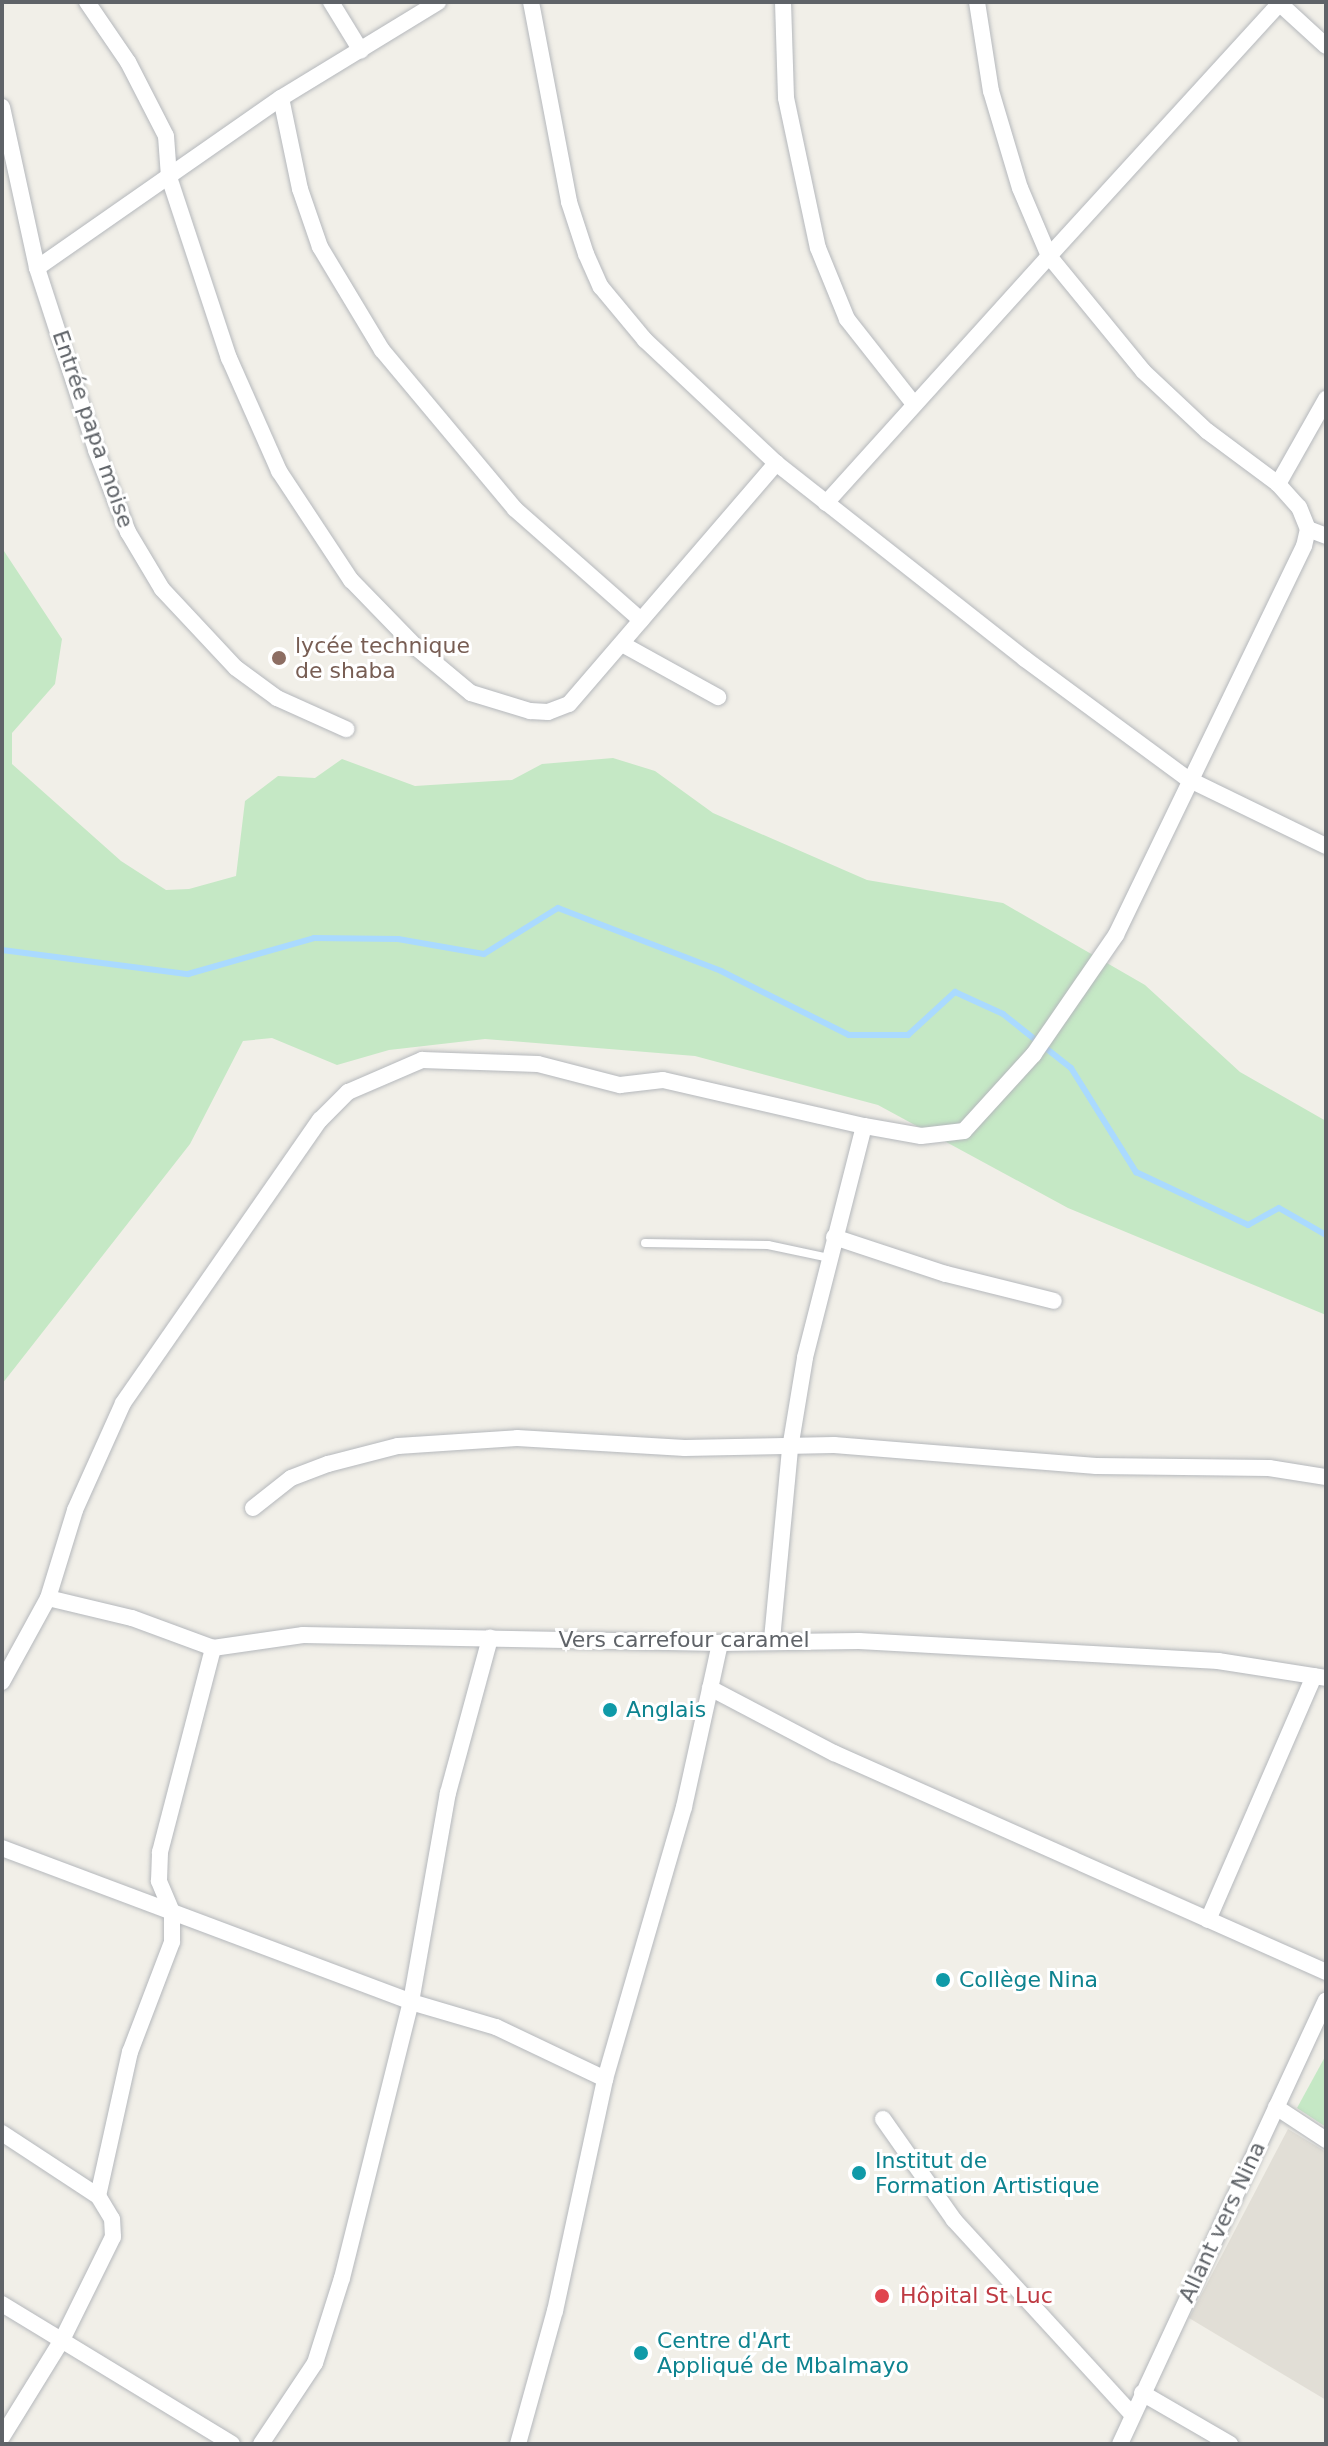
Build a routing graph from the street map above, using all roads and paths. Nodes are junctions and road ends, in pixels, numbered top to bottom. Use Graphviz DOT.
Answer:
graph roads {
  1 [pos="87,2"];
  2 [pos="331,2"];
  3 [pos="438,2"];
  4 [pos="531,2"];
  5 [pos="783,2"];
  6 [pos="977,2"];
  7 [pos="1279,3"];
  8 [pos="1326,46"];
  9 [pos="361,51"];
  10 [pos="281,98"];
  11 [pos="2,107"];
  12 [pos="169,177"];
  13 [pos="1049,256"];
  14 [pos="37,268"];
  15 [pos="1326,399"];
  16 [pos="913,403"];
  17 [pos="776,463"];
  18 [pos="1278,484"];
  19 [pos="826,503"];
  20 [pos="1308,529"];
  21 [pos="1326,536"];
  22 [pos="641,620"];
  23 [pos="622,644"];
  24 [pos="718,697"];
  25 [pos="346,729"];
  26 [pos="1188,779"];
  27 [pos="1326,846"];
  28 [pos="864,1126"];
  29 [pos="834,1237"];
  30 [pos="645,1243"];
  31 [pos="829,1258"];
  32 [pos="1054,1301"];
  33 [pos="790,1449"];
  34 [pos="1326,1477"];
  35 [pos="253,1508"];
  36 [pos="48,1598"];
  37 [pos="490,1638"];
  38 [pos="772,1641"];
  39 [pos="720,1643"];
  40 [pos="213,1648"];
  41 [pos="1320,1677"];
  42 [pos="2,1682"];
  43 [pos="710,1688"];
  44 [pos="2,1848"];
  45 [pos="172,1912"];
  46 [pos="1208,1920"];
  47 [pos="1326,1972"];
  48 [pos="1326,2001"];
  49 [pos="411,2002"];
  50 [pos="605,2079"];
  51 [pos="1276,2107"];
  52 [pos="883,2119"];
  53 [pos="2,2133"];
  54 [pos="1326,2140"];
  55 [pos="98,2196"];
  56 [pos="2,2304"];
  57 [pos="62,2340"];
  58 [pos="1142,2393"];
  59 [pos="1132,2414"];
  60 [pos="2,2437"];
  61 [pos="232,2444"];
  62 [pos="261,2444"];
  63 [pos="518,2444"];
  64 [pos="1120,2444"];
  65 [pos="1230,2444"];
  1 -- 12 [label="street"];
  2 -- 9 [label="street"];
  3 -- 9 [label="street"];
  4 -- 17 [label="street"];
  5 -- 16 [label="street"];
  6 -- 13 [label="street"];
  7 -- 8 [label="street"];
  7 -- 13 [label="street"];
  9 -- 10 [label="street"];
  10 -- 12 [label="street"];
  10 -- 22 [label="street"];
  11 -- 14 [label="street, Entrée papa moise"];
  12 -- 14 [label="street"];
  12 -- 23 [label="street"];
  13 -- 16 [label="street"];
  13 -- 18 [label="street"];
  14 -- 25 [label="street, Entrée papa moise"];
  15 -- 18 [label="street"];
  16 -- 19 [label="street"];
  17 -- 19 [label="street"];
  17 -- 22 [label="street"];
  18 -- 20 [label="street"];
  19 -- 26 [label="street"];
  20 -- 21 [label="street"];
  20 -- 26 [label="street"];
  22 -- 23 [label="street"];
  23 -- 24 [label="street"];
  26 -- 27 [label="street"];
  26 -- 28 [label="street"];
  28 -- 29 [label="street"];
  28 -- 36 [label="street"];
  29 -- 31 [label="street"];
  29 -- 32 [label="street"];
  30 -- 31 [label="lane"];
  31 -- 33 [label="street"];
  33 -- 34 [label="street"];
  33 -- 35 [label="street"];
  33 -- 38 [label="street"];
  36 -- 40 [label="street, Vers carrefour caramel"];
  36 -- 42 [label="street"];
  37 -- 39 [label="street, Vers carrefour caramel"];
  37 -- 40 [label="street, Vers carrefour caramel"];
  37 -- 49 [label="street"];
  38 -- 39 [label="street, Vers carrefour caramel"];
  38 -- 41 [label="street, Vers carrefour caramel"];
  39 -- 43 [label="street"];
  40 -- 45 [label="street"];
  41 -- 46 [label="street"];
  43 -- 46 [label="street"];
  43 -- 50 [label="street"];
  44 -- 45 [label="street"];
  45 -- 49 [label="street"];
  45 -- 55 [label="street"];
  46 -- 47 [label="street"];
  48 -- 51 [label="street, Allant vers Nina"];
  49 -- 50 [label="street"];
  49 -- 62 [label="street"];
  50 -- 63 [label="street"];
  51 -- 54 [label="street"];
  51 -- 58 [label="street, Allant vers Nina"];
  52 -- 59 [label="street"];
  53 -- 55 [label="street"];
  55 -- 57 [label="street"];
  56 -- 57 [label="street"];
  57 -- 60 [label="street"];
  57 -- 61 [label="street"];
  58 -- 59 [label="street, Allant vers Nina"];
  58 -- 65 [label="street"];
  59 -- 64 [label="street, Allant vers Nina"];
}
